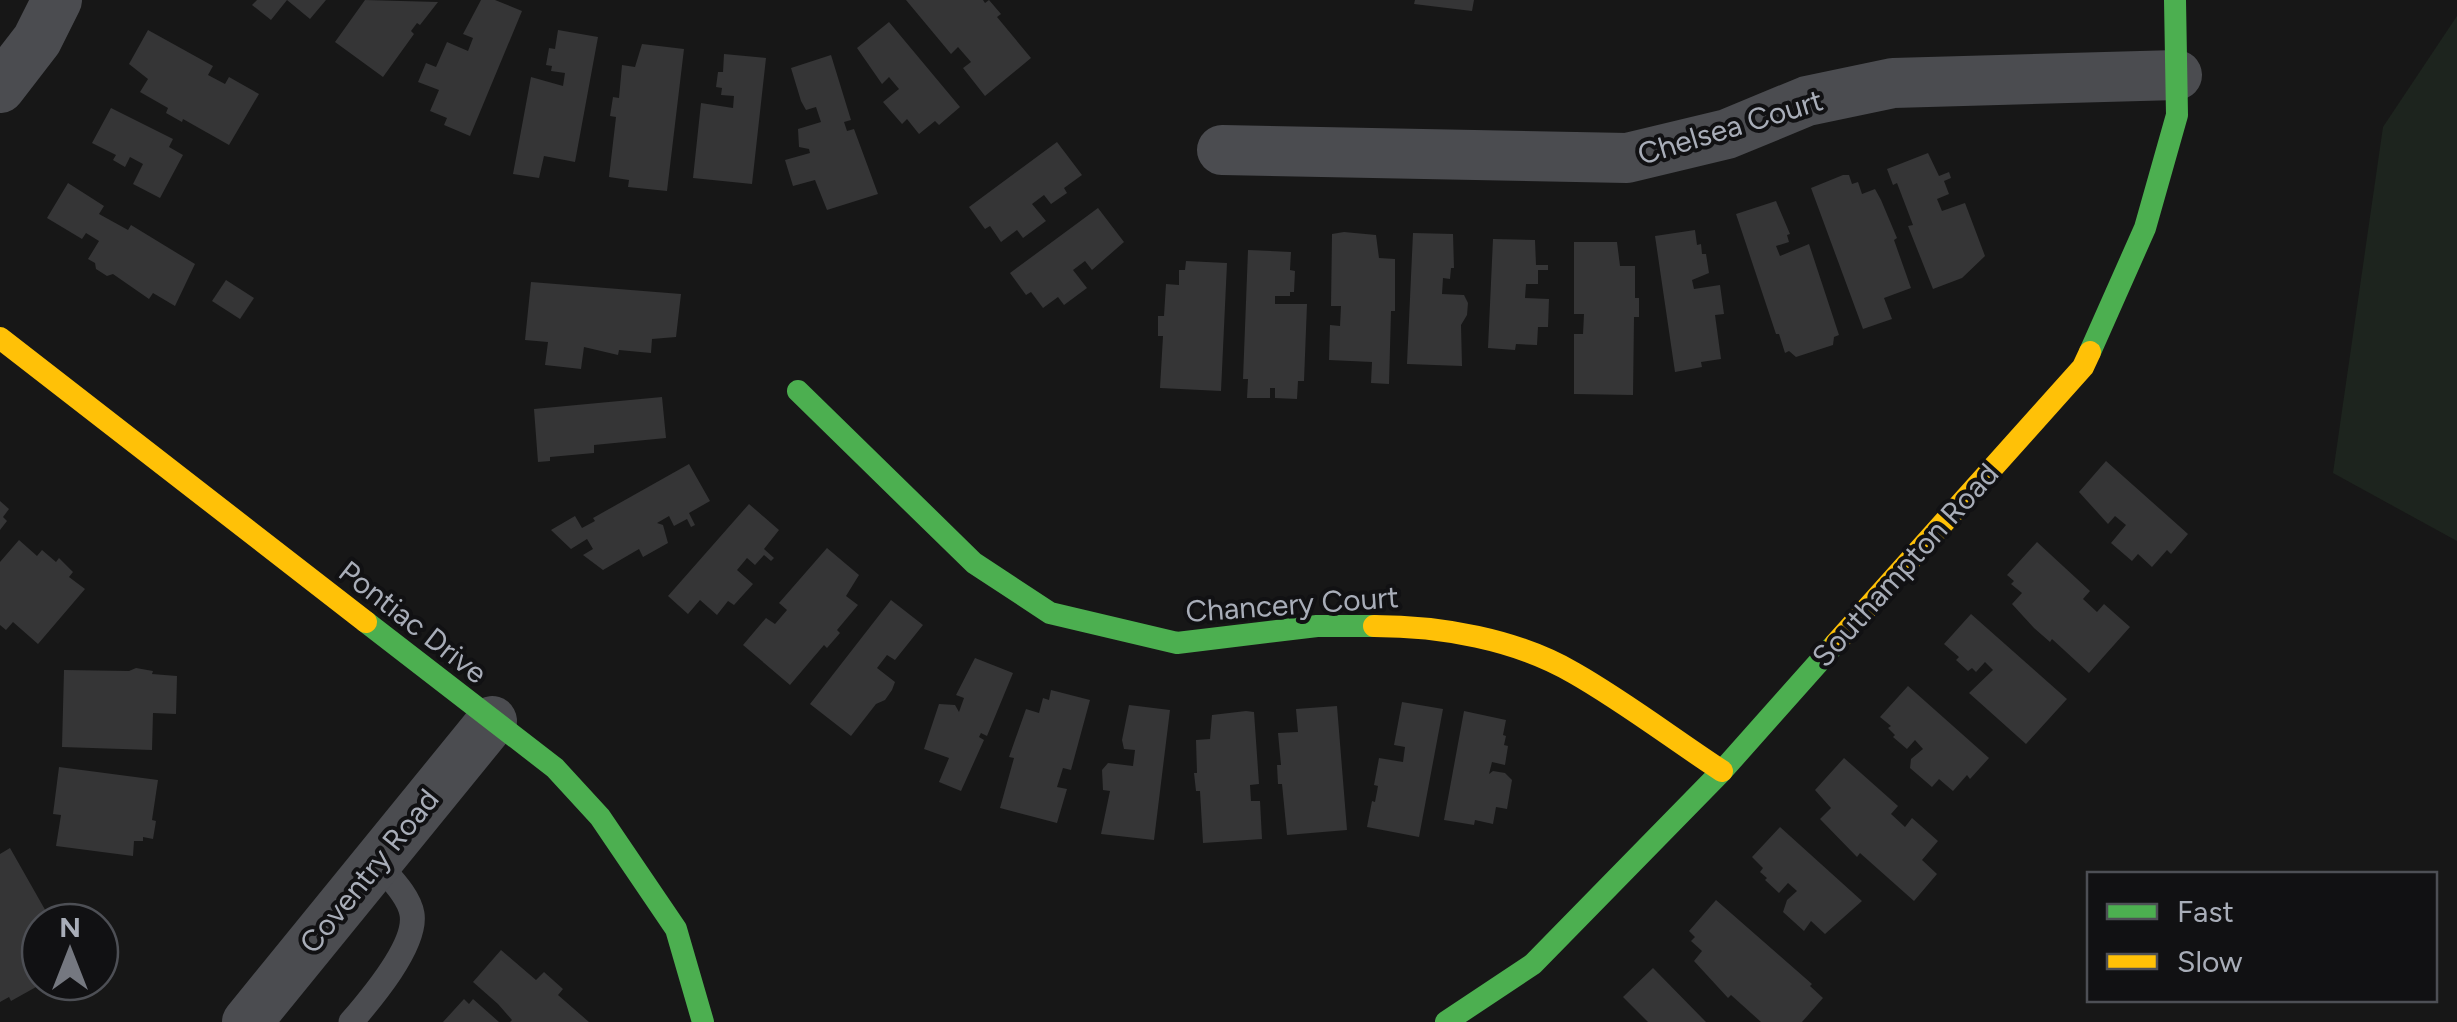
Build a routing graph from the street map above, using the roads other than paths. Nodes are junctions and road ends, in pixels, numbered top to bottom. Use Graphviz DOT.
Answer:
graph roads {
  1 [pos="58,0"];
  2 [pos="2176,0"];
  3 [pos="2177,74"];
  4 [pos="0,88"];
  5 [pos="1222,150"];
  6 [pos="0,338"];
  7 [pos="798,390"];
  8 [pos="492,720"];
  9 [pos="1722,771"];
  10 [pos="377,862"];
  11 [pos="247,1022"];
  12 [pos="351,1022"];
  13 [pos="703,1022"];
  14 [pos="1446,1022"];
  1 -- 4 [label="street"];
  2 -- 3 [label="street, Southampton Road"];
  3 -- 5 [label="street, Chelsea Court"];
  3 -- 9 [label="street, Southampton Road"];
  6 -- 8 [label="street, Pontiac Drive"];
  7 -- 9 [label="street, Chancery Court"];
  8 -- 10 [label="street, Coventry Road"];
  8 -- 13 [label="street, Pontiac Drive"];
  9 -- 14 [label="street, Southampton Road"];
  10 -- 11 [label="street, Coventry Road"];
  10 -- 12 [label="lane"];
}
